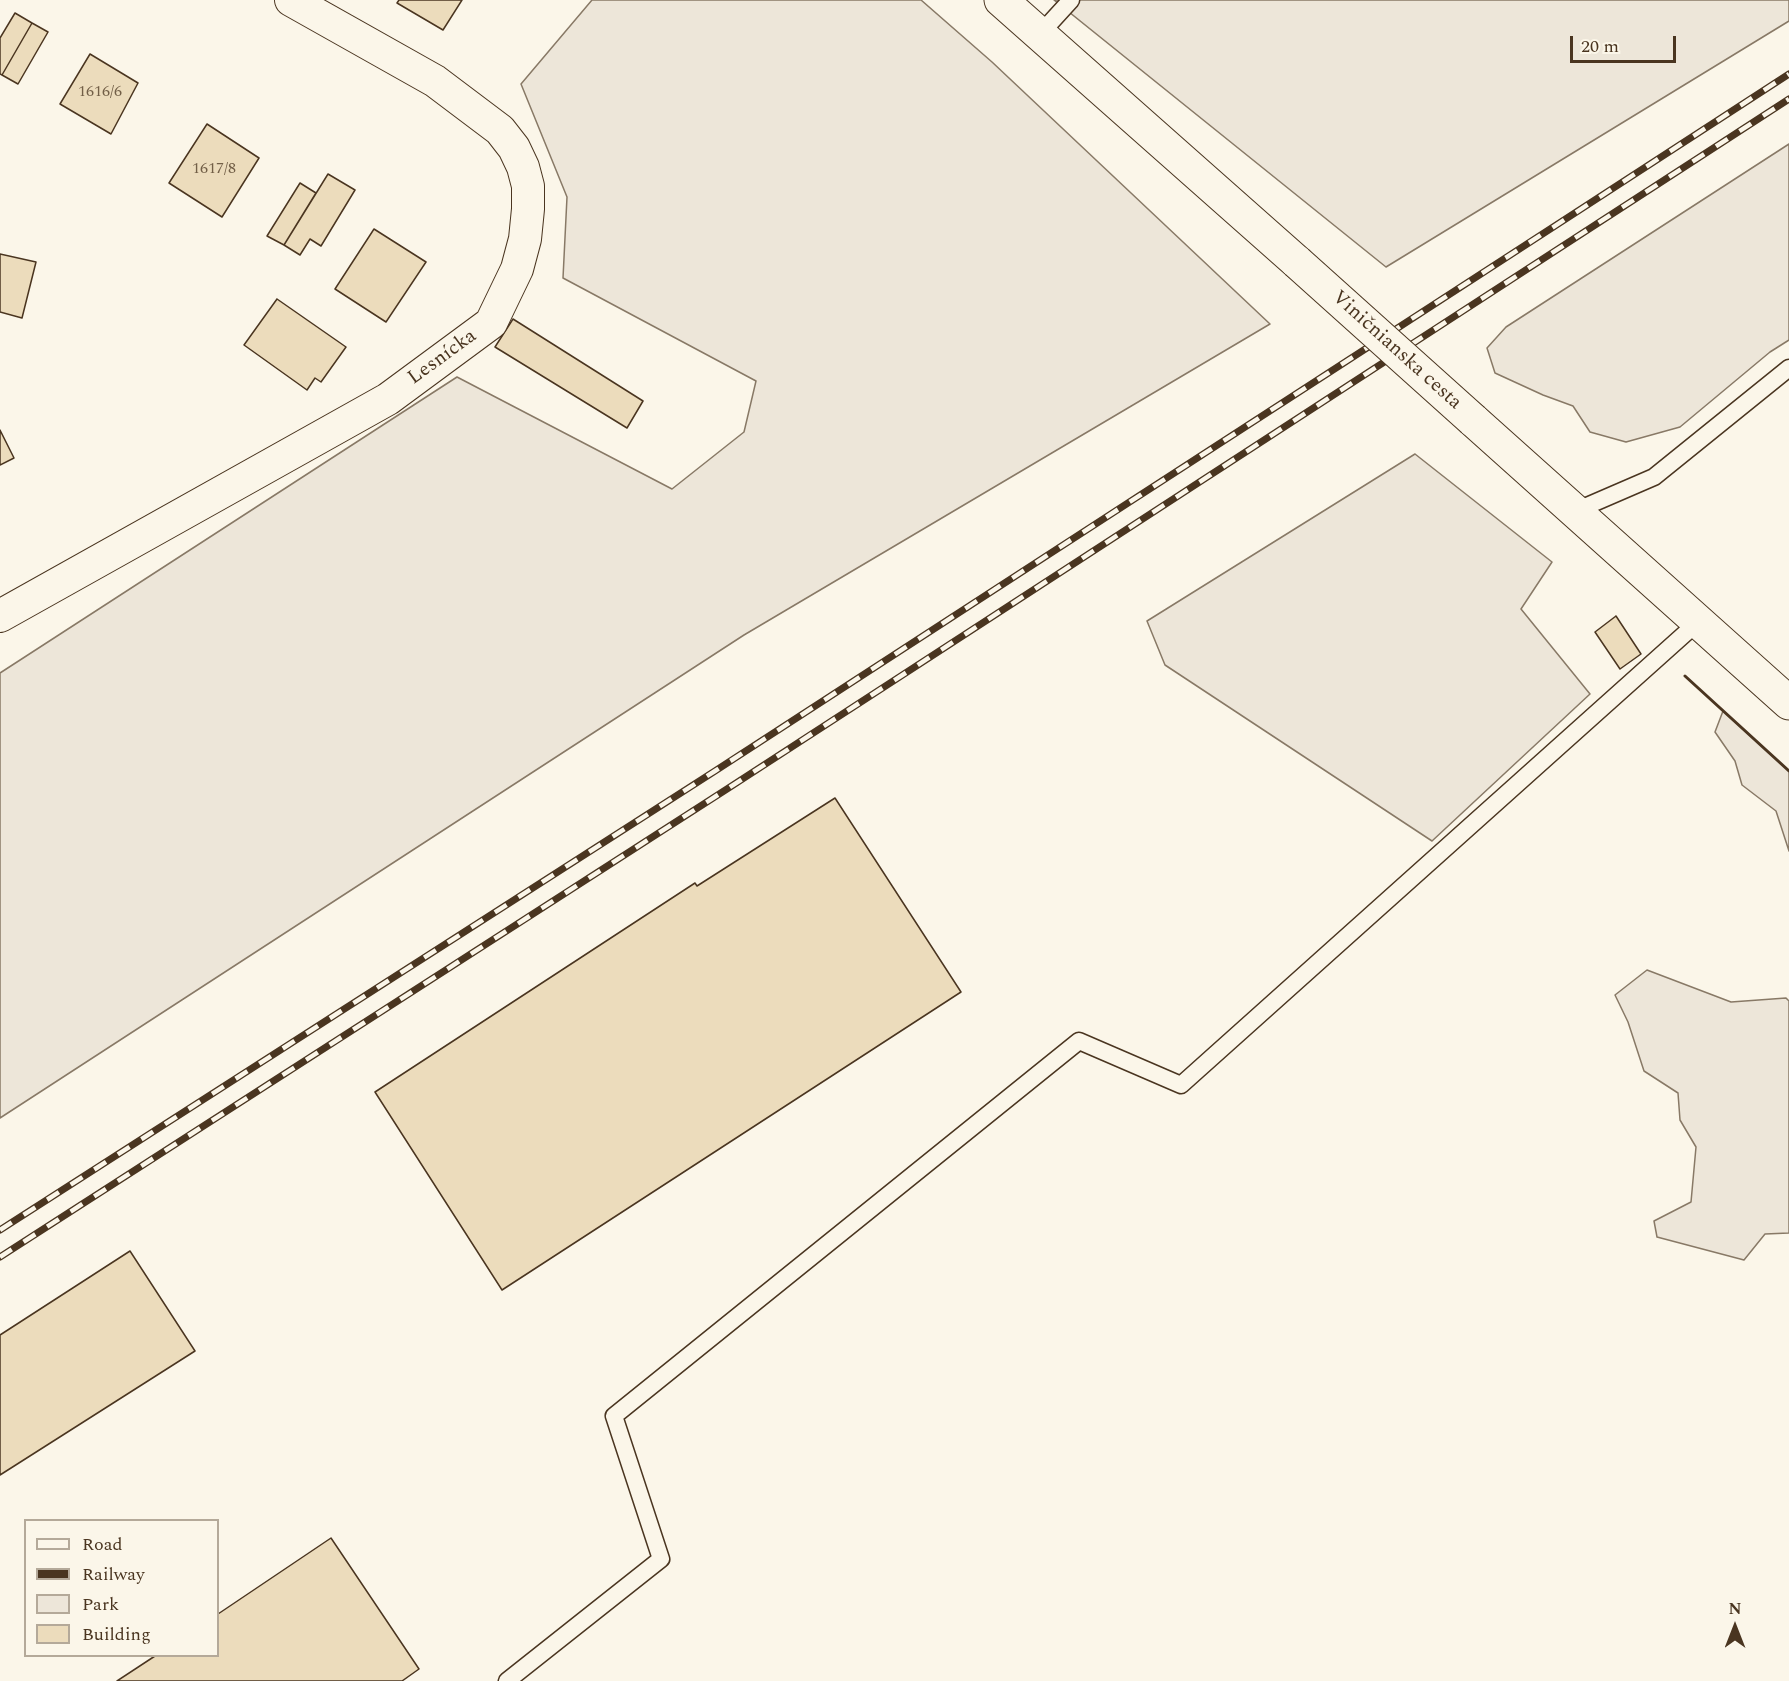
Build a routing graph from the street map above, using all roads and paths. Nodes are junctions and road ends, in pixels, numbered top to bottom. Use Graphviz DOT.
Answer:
graph roads {
  1 [pos="291,0"];
  2 [pos="1001,0"];
  3 [pos="1071,0"];
  4 [pos="1040,34"];
  5 [pos="1789,368"];
  6 [pos="1573,512"];
  7 [pos="0,616"];
  8 [pos="1698,622"];
  9 [pos="1789,703"];
  10 [pos="507,1681"];
  1 -- 7 [label="street, Lesnícka"];
  2 -- 4 [label="main road, Viničnianska cesta"];
  3 -- 4 [label="lane"];
  4 -- 6 [label="main road, Viničnianska cesta, bridge"];
  5 -- 6 [label="lane"];
  6 -- 8 [label="main road, Viničnianska cesta"];
  8 -- 9 [label="main road, Viničnianska cesta"];
  8 -- 10 [label="lane"];
}
